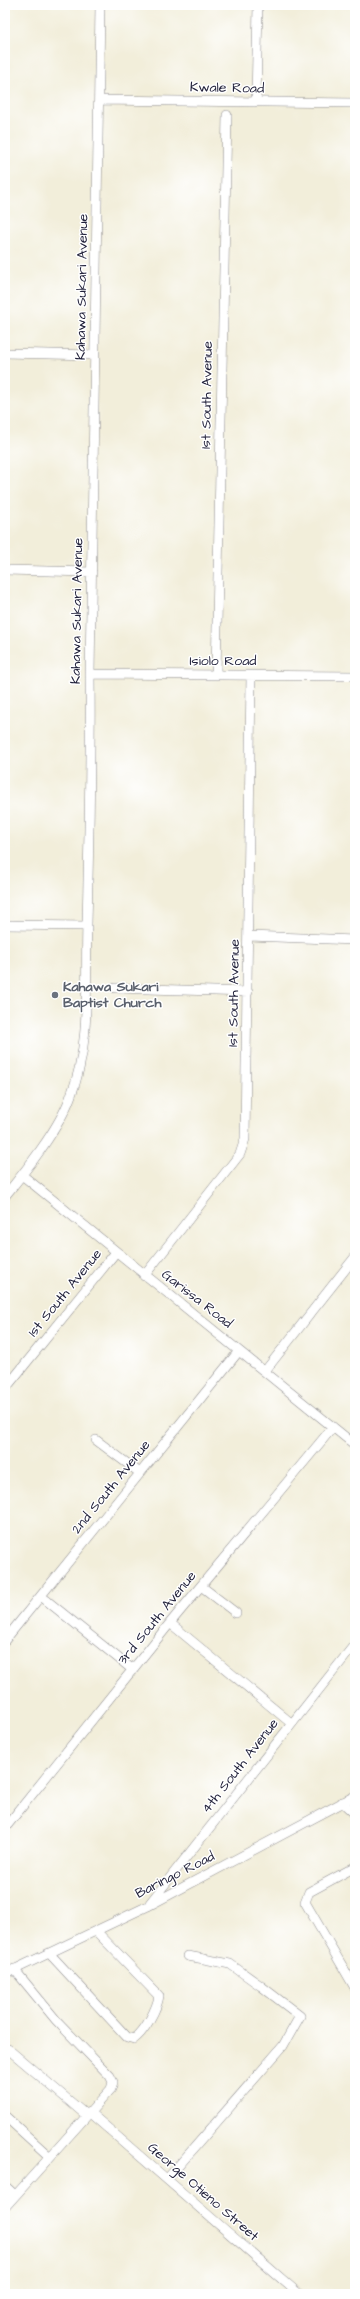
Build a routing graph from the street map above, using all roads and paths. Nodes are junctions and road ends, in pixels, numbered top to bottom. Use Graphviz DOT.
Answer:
graph roads {
  1 [pos="100,5"];
  2 [pos="258,5"];
  3 [pos="99,100"];
  4 [pos="256,102"];
  5 [pos="355,103"];
  6 [pos="227,109"];
  7 [pos="5,353"];
  8 [pos="94,355"];
  9 [pos="5,570"];
  10 [pos="92,572"];
  11 [pos="90,674"];
  12 [pos="216,675"];
  13 [pos="251,676"];
  14 [pos="355,676"];
  15 [pos="5,925"];
  16 [pos="87,926"];
  17 [pos="249,936"];
  18 [pos="355,940"];
  19 [pos="115,988"];
  20 [pos="248,992"];
  21 [pos="22,1175"];
  22 [pos="5,1196"];
  23 [pos="116,1252"];
  24 [pos="355,1257"];
  25 [pos="144,1276"];
  26 [pos="239,1350"];
  27 [pos="264,1371"];
  28 [pos="5,1389"];
  29 [pos="333,1427"];
  30 [pos="96,1440"];
  31 [pos="355,1445"];
  32 [pos="140,1473"];
  33 [pos="201,1586"];
  34 [pos="41,1596"];
  35 [pos="236,1613"];
  36 [pos="170,1623"];
  37 [pos="5,1640"];
  38 [pos="355,1644"];
  39 [pos="133,1670"];
  40 [pos="291,1723"];
  41 [pos="355,1796"];
  42 [pos="342,1802"];
  43 [pos="355,1814"];
  44 [pos="5,1828"];
  45 [pos="355,1867"];
  46 [pos="148,1906"];
  47 [pos="96,1931"];
  48 [pos="49,1953"];
  49 [pos="188,1956"];
  50 [pos="14,1969"];
  51 [pos="5,1974"];
  52 [pos="355,1988"];
  53 [pos="8,2049"];
  54 [pos="87,2113"];
  55 [pos="5,2116"];
  56 [pos="50,2157"];
  57 [pos="167,2179"];
  58 [pos="5,2186"];
  59 [pos="15,2195"];
  60 [pos="5,2207"];
  61 [pos="299,2294"];
  1 -- 3 [label="street, Kahawa Sukari Avenue"];
  2 -- 4 [label="street"];
  3 -- 6 [label="street, Kwale Road"];
  3 -- 8 [label="street, Kahawa Sukari Avenue"];
  4 -- 5 [label="street, Kwale Road"];
  4 -- 6 [label="street, Kwale Road"];
  6 -- 12 [label="street, 1st South Avenue"];
  7 -- 8 [label="street"];
  8 -- 10 [label="street, Kahawa Sukari Avenue"];
  9 -- 10 [label="street"];
  10 -- 11 [label="street, Kahawa Sukari Avenue"];
  11 -- 12 [label="street, Isiolo Road"];
  11 -- 16 [label="street, Kahawa Sukari Avenue"];
  12 -- 13 [label="street, Isiolo Road"];
  13 -- 14 [label="street, Isiolo Road"];
  13 -- 17 [label="street, 1st South Avenue"];
  15 -- 16 [label="street"];
  16 -- 21 [label="street, Kahawa Sukari Avenue"];
  17 -- 18 [label="street"];
  17 -- 20 [label="street, 1st South Avenue"];
  19 -- 20 [label="street"];
  20 -- 25 [label="street, 1st South Avenue"];
  21 -- 22 [label="street, Kahawa Sukari Avenue"];
  21 -- 23 [label="street, Garissa Road"];
  23 -- 25 [label="street, Garissa Road"];
  23 -- 28 [label="street, 1st South Avenue"];
  24 -- 27 [label="street"];
  25 -- 26 [label="street, Garissa Road"];
  26 -- 27 [label="street, Garissa Road"];
  26 -- 32 [label="street, 2nd South Avenue"];
  27 -- 29 [label="street, Garissa Road"];
  29 -- 31 [label="street, Garissa Road"];
  29 -- 33 [label="street, 3rd South Avenue"];
  30 -- 32 [label="street"];
  32 -- 34 [label="street, 2nd South Avenue"];
  33 -- 35 [label="street"];
  33 -- 36 [label="street, 3rd South Avenue"];
  34 -- 37 [label="street, 2nd South Avenue"];
  34 -- 39 [label="street"];
  36 -- 39 [label="street, 3rd South Avenue"];
  36 -- 40 [label="street"];
  38 -- 40 [label="street, 4th South Avenue"];
  39 -- 44 [label="street, 3rd South Avenue"];
  40 -- 46 [label="street, 4th South Avenue"];
  41 -- 42 [label="street, Baringo Road"];
  42 -- 43 [label="street"];
  42 -- 46 [label="street, Baringo Road"];
  45 -- 52 [label="street"];
  46 -- 47 [label="street, Baringo Road"];
  47 -- 48 [label="street, Baringo Road"];
  47 -- 48 [label="street"];
  48 -- 50 [label="street, Baringo Road"];
  49 -- 57 [label="street"];
  50 -- 51 [label="street, Baringo Road"];
  50 -- 54 [label="street"];
  53 -- 54 [label="street, George Otieno Street"];
  54 -- 56 [label="street"];
  54 -- 57 [label="street, George Otieno Street"];
  55 -- 56 [label="street"];
  56 -- 59 [label="street"];
  57 -- 61 [label="street, George Otieno Street"];
  58 -- 59 [label="street"];
  59 -- 60 [label="street"];
}
